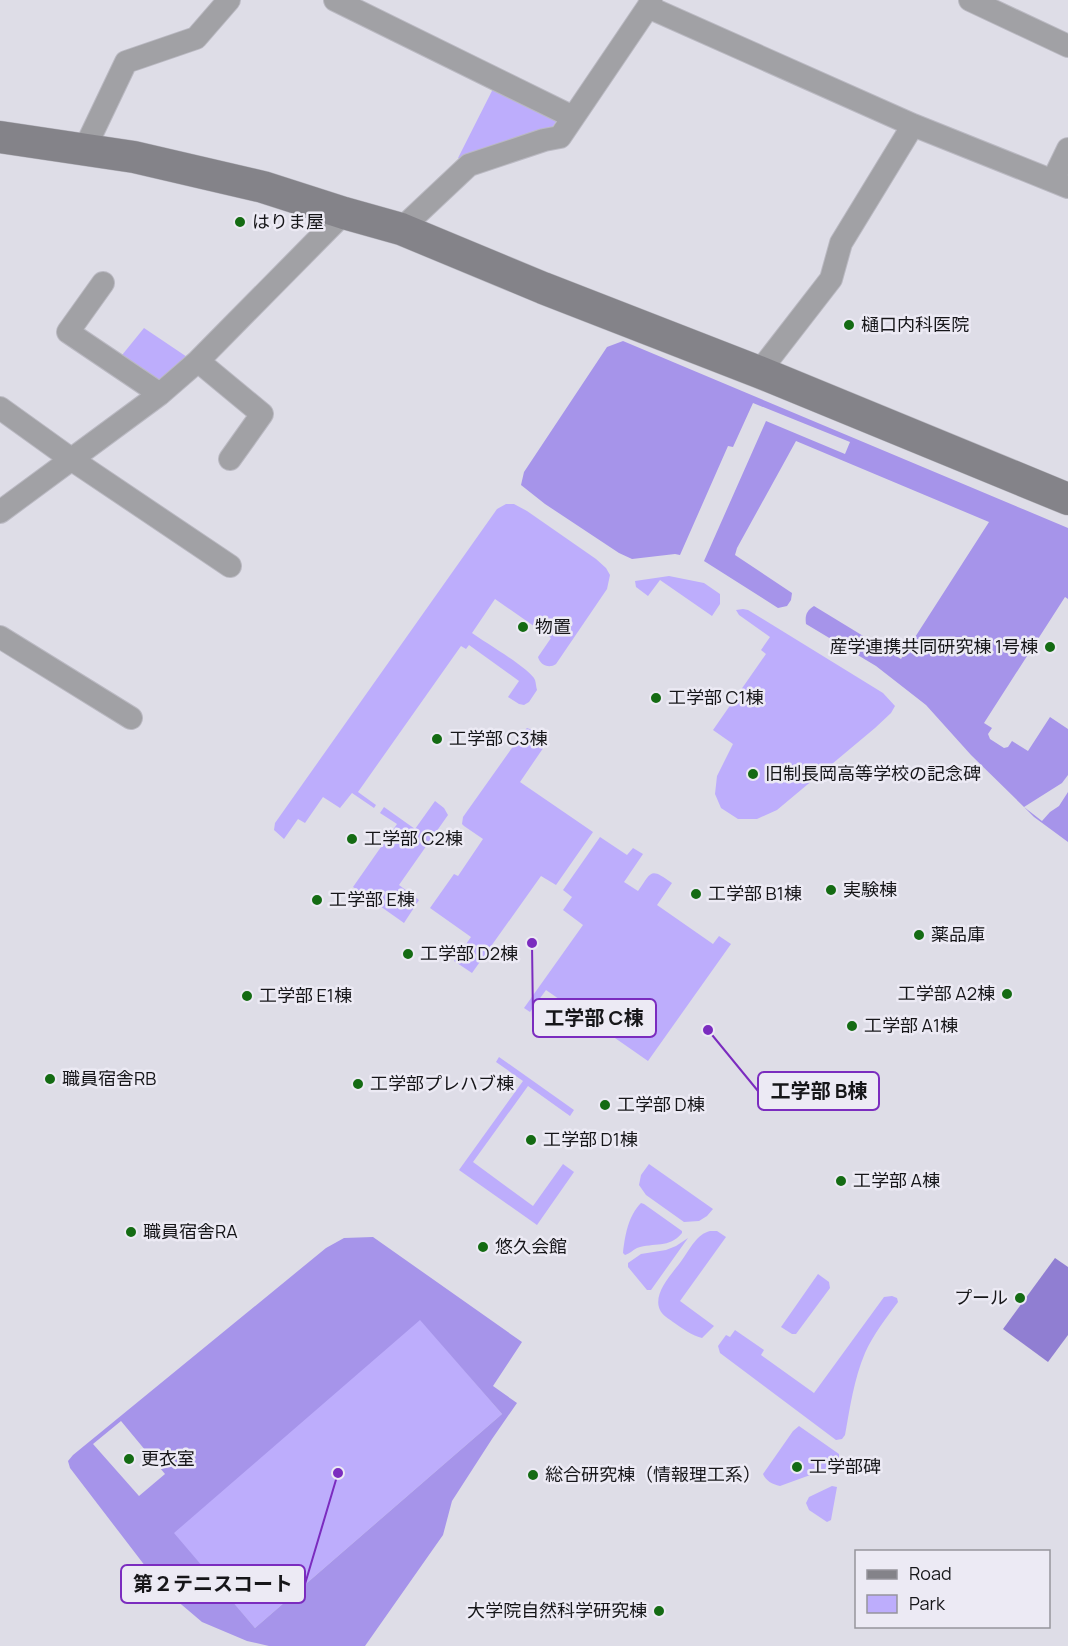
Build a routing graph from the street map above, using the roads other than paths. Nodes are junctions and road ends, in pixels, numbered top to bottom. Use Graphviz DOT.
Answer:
graph roads {
  1 [pos="230,0"];
  2 [pos="335,0"];
  3 [pos="970,0"];
  4 [pos="649,3"];
  5 [pos="1068,46"];
  6 [pos="573,117"];
  7 [pos="913,124"];
  8 [pos="0,137"];
  9 [pos="1068,148"];
  10 [pos="84,150"];
  11 [pos="1060,183"];
  12 [pos="344,213"];
  13 [pos="401,229"];
  14 [pos="103,283"];
  15 [pos="198,361"];
  16 [pos="759,372"];
  17 [pos="160,393"];
  18 [pos="0,408"];
  19 [pos="70,459"];
  20 [pos="231,459"];
  21 [pos="1068,499"];
  22 [pos="0,512"];
  23 [pos="230,566"];
  24 [pos="0,637"];
  25 [pos="131,718"];
  1 -- 10 [label="street"];
  2 -- 6 [label="street"];
  3 -- 5 [label="street"];
  4 -- 6 [label="street"];
  4 -- 7 [label="street"];
  6 -- 13 [label="street"];
  7 -- 11 [label="street"];
  7 -- 16 [label="street"];
  8 -- 10 [label="street"];
  9 -- 11 [label="street"];
  10 -- 12 [label="street"];
  12 -- 13 [label="street"];
  12 -- 15 [label="street"];
  13 -- 16 [label="street"];
  14 -- 17 [label="street"];
  15 -- 17 [label="street"];
  15 -- 20 [label="street"];
  16 -- 21 [label="street"];
  17 -- 19 [label="street"];
  18 -- 19 [label="street"];
  19 -- 22 [label="street"];
  19 -- 23 [label="street"];
  24 -- 25 [label="street"];
}
